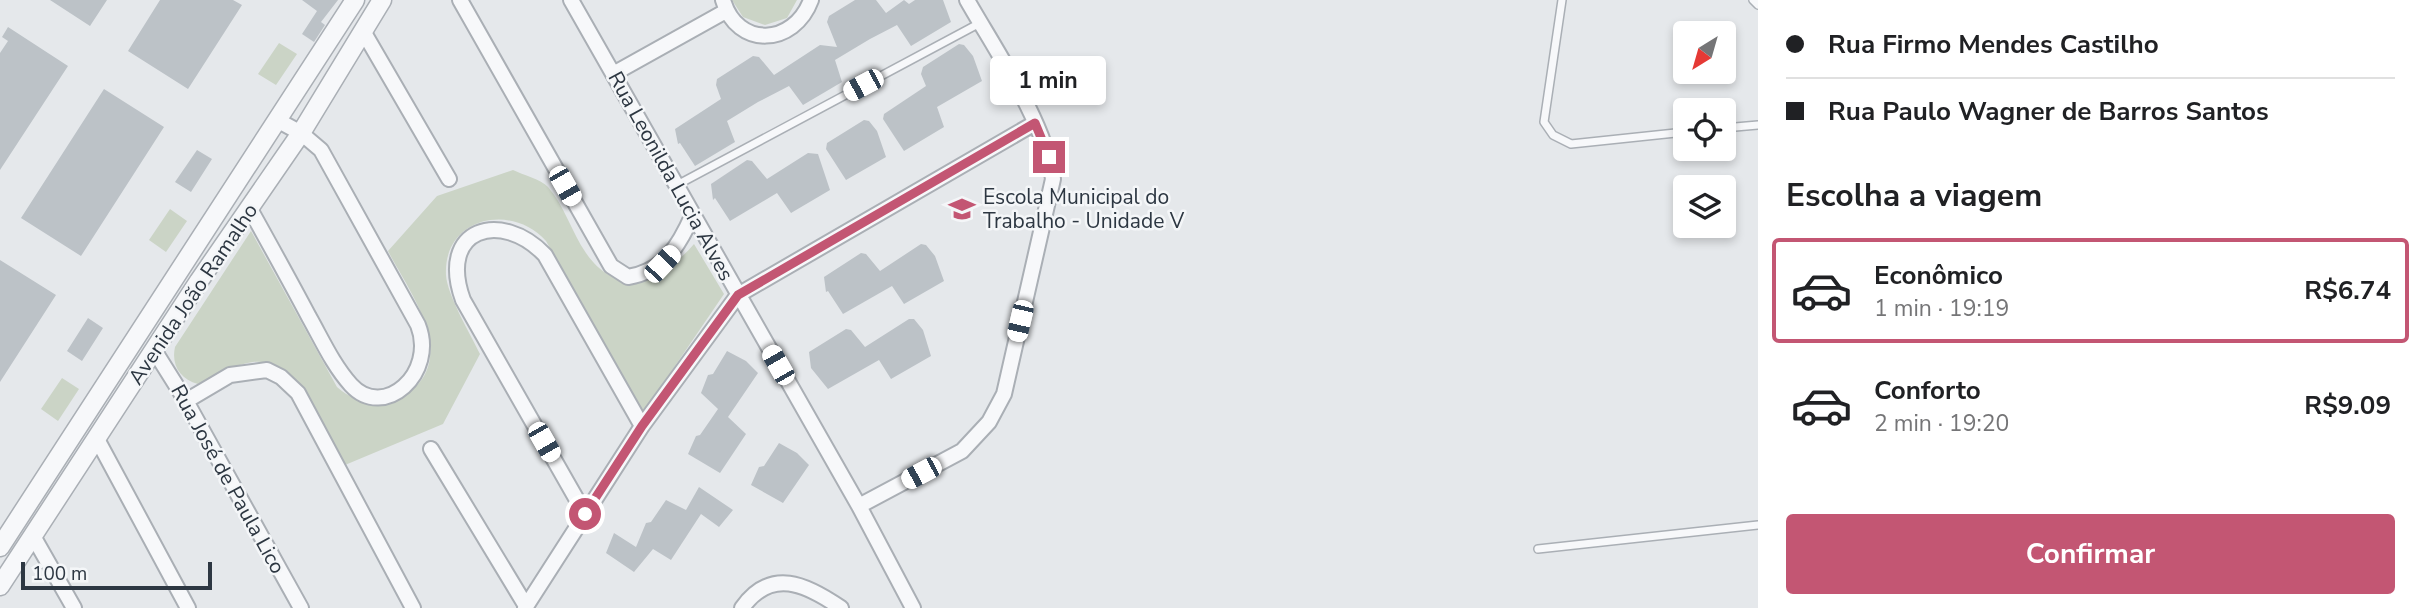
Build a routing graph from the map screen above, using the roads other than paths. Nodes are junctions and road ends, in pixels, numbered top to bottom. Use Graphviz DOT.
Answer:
graph roads {
  1 [pos="355,0"];
  2 [pos="382,0"];
  3 [pos="460,0"];
  4 [pos="571,0"];
  5 [pos="811,0"];
  6 [pos="967,0"];
  7 [pos="1562,0"];
  8 [pos="1753,0"];
  9 [pos="724,5"];
  10 [pos="1758,5"];
  11 [pos="980,23"];
  12 [pos="363,31"];
  13 [pos="613,74"];
  14 [pos="277,120"];
  15 [pos="1035,123"];
  16 [pos="1758,125"];
  17 [pos="1736,127"];
  18 [pos="301,133"];
  19 [pos="1673,133"];
  20 [pos="449,179"];
  21 [pos="677,185"];
  22 [pos="250,209"];
  23 [pos="692,214"];
  24 [pos="738,295"];
  25 [pos="154,350"];
  26 [pos="186,401"];
  27 [pos="642,426"];
  28 [pos="97,439"];
  29 [pos="431,449"];
  30 [pos="859,506"];
  31 [pos="585,514"];
  32 [pos="1758,525"];
  33 [pos="33,536"];
  34 [pos="0,547"];
  35 [pos="1538,549"];
  36 [pos="0,586"];
  37 [pos="526,607"];
  38 [pos="74,608"];
  39 [pos="188,608"];
  40 [pos="301,608"];
  41 [pos="413,608"];
  42 [pos="742,608"];
  43 [pos="841,608"];
  44 [pos="913,608"];
  1 -- 14 [label="street, Avenida João Ramalho"];
  2 -- 12 [label="street, Avenida João Ramalho"];
  3 -- 23 [label="street"];
  4 -- 13 [label="street, Rua Leonilda Lucia Alves"];
  5 -- 9 [label="street"];
  6 -- 11 [label="street"];
  7 -- 19 [label="lane"];
  8 -- 10 [label="lane"];
  9 -- 13 [label="street"];
  11 -- 15 [label="street"];
  11 -- 21 [label="lane"];
  12 -- 18 [label="street, Avenida João Ramalho"];
  12 -- 20 [label="street"];
  13 -- 21 [label="street, Rua Leonilda Lucia Alves"];
  14 -- 18 [label="street"];
  14 -- 34 [label="street, Avenida João Ramalho"];
  15 -- 24 [label="street"];
  15 -- 30 [label="street"];
  16 -- 17 [label="lane"];
  18 -- 22 [label="street, Avenida João Ramalho"];
  18 -- 22 [label="street"];
  21 -- 23 [label="street, Rua Leonilda Lucia Alves"];
  22 -- 25 [label="street, Avenida João Ramalho"];
  23 -- 24 [label="street, Rua Leonilda Lucia Alves"];
  24 -- 27 [label="street"];
  24 -- 30 [label="street, Rua Leonilda Lucia Alves"];
  25 -- 26 [label="street, Rua José de Paula Lico"];
  25 -- 28 [label="street, Avenida João Ramalho"];
  26 -- 40 [label="street, Rua José de Paula Lico"];
  26 -- 41 [label="street"];
  27 -- 31 [label="street"];
  27 -- 31 [label="street"];
  28 -- 33 [label="street, Avenida João Ramalho"];
  28 -- 39 [label="street"];
  29 -- 37 [label="street"];
  30 -- 44 [label="street, Rua Leonilda Lucia Alves"];
  31 -- 37 [label="street"];
  32 -- 35 [label="lane"];
  33 -- 36 [label="street, Avenida João Ramalho"];
  33 -- 38 [label="street"];
  42 -- 43 [label="street"];
}
